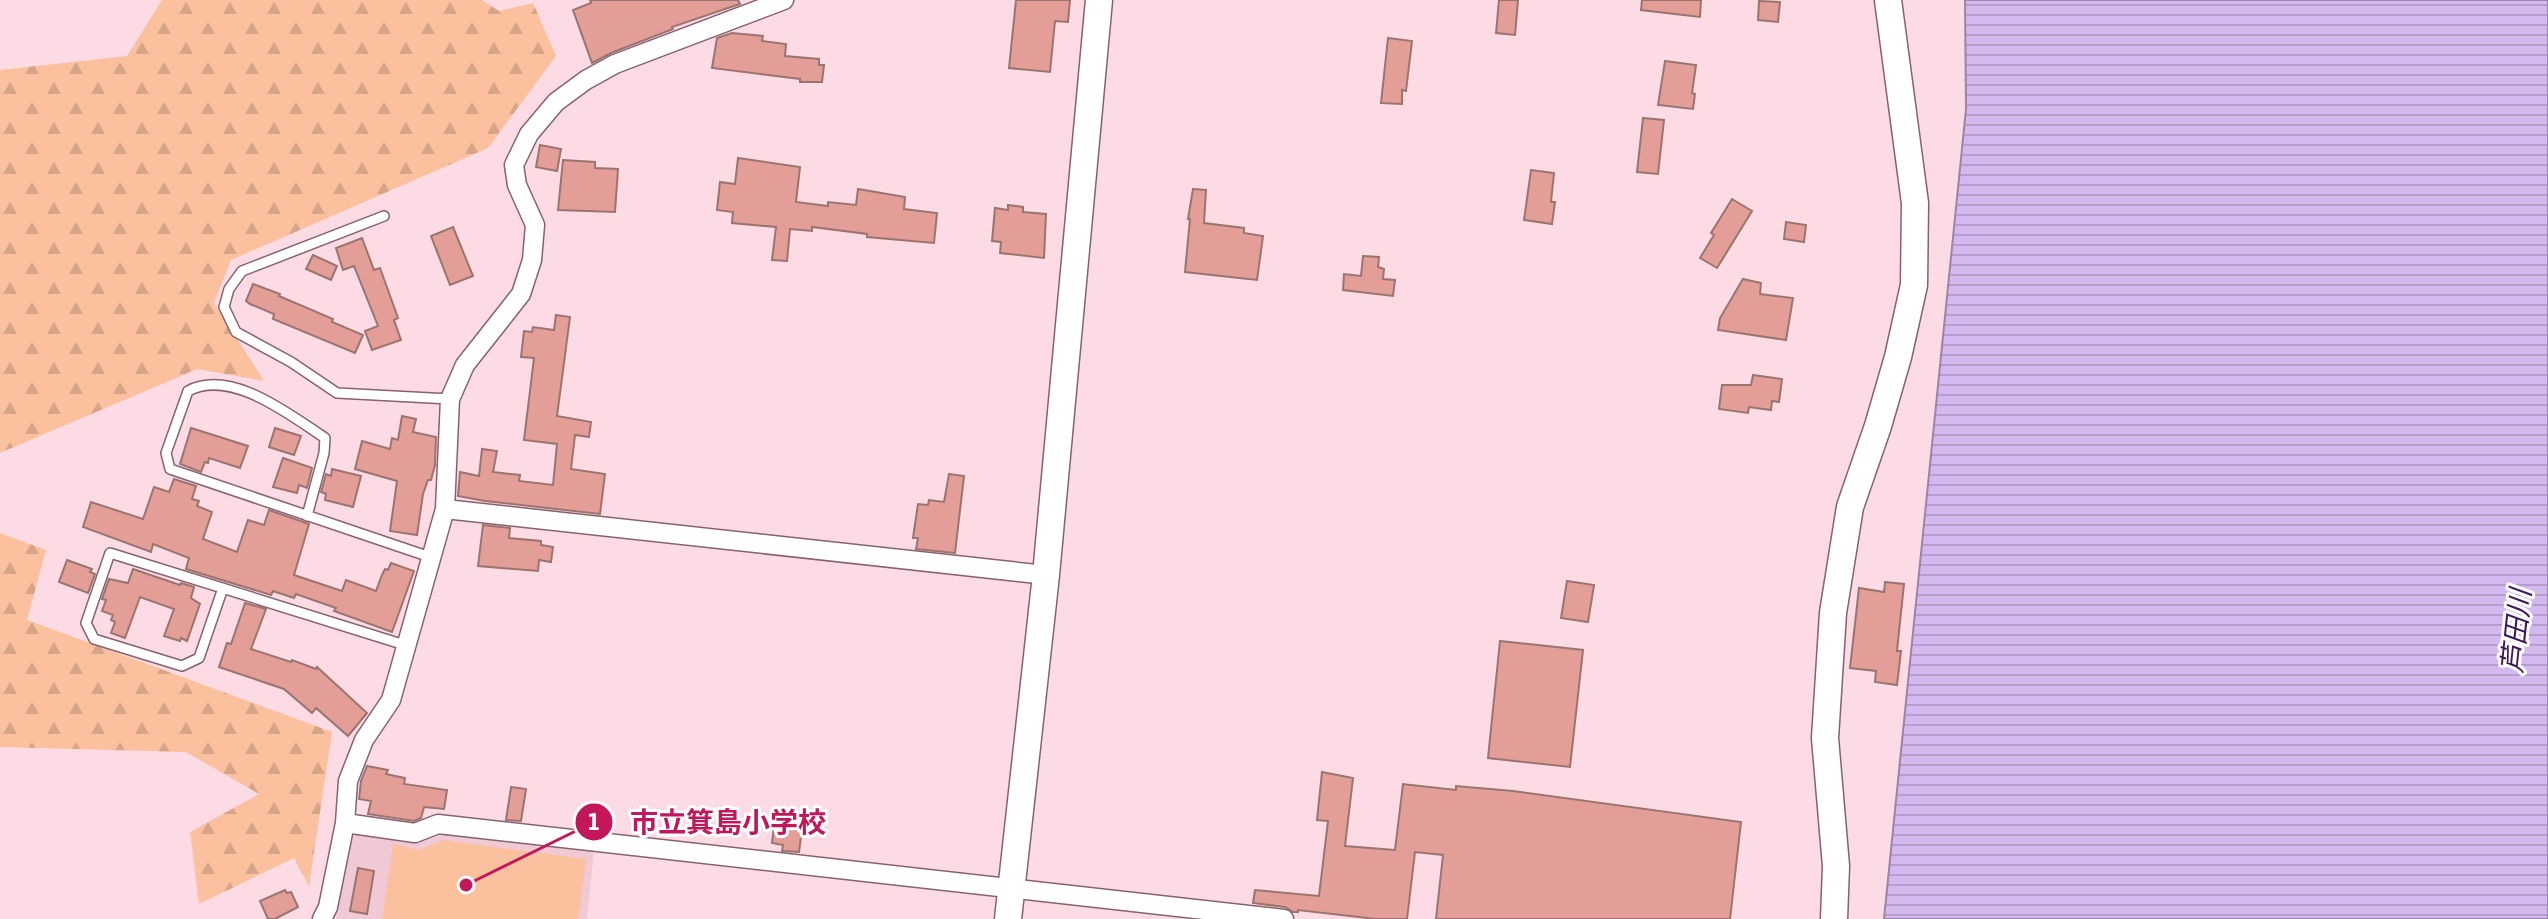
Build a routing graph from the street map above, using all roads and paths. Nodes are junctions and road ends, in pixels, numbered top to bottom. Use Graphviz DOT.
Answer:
graph roads {
  1 [pos="784,0"];
  2 [pos="1099,0"];
  3 [pos="1888,0"];
  4 [pos="384,216"];
  5 [pos="450,399"];
  6 [pos="445,509"];
  7 [pos="307,516"];
  8 [pos="430,557"];
  9 [pos="1046,575"];
  10 [pos="223,588"];
  11 [pos="408,646"];
  12 [pos="345,823"];
  13 [pos="1012,889"];
  14 [pos="322,919"];
  15 [pos="1008,919"];
  16 [pos="1284,919"];
  17 [pos="1834,919"];
  1 -- 5 [label="street"];
  2 -- 9 [label="street"];
  3 -- 17 [label="street"];
  4 -- 5 [label="lane"];
  5 -- 6 [label="street"];
  6 -- 8 [label="street"];
  6 -- 9 [label="street"];
  7 -- 7 [label="lane"];
  7 -- 8 [label="lane"];
  8 -- 11 [label="street"];
  9 -- 13 [label="street"];
  10 -- 10 [label="lane"];
  10 -- 11 [label="lane"];
  11 -- 12 [label="street"];
  12 -- 13 [label="street"];
  12 -- 14 [label="street"];
  13 -- 15 [label="street"];
  13 -- 16 [label="street"];
}
